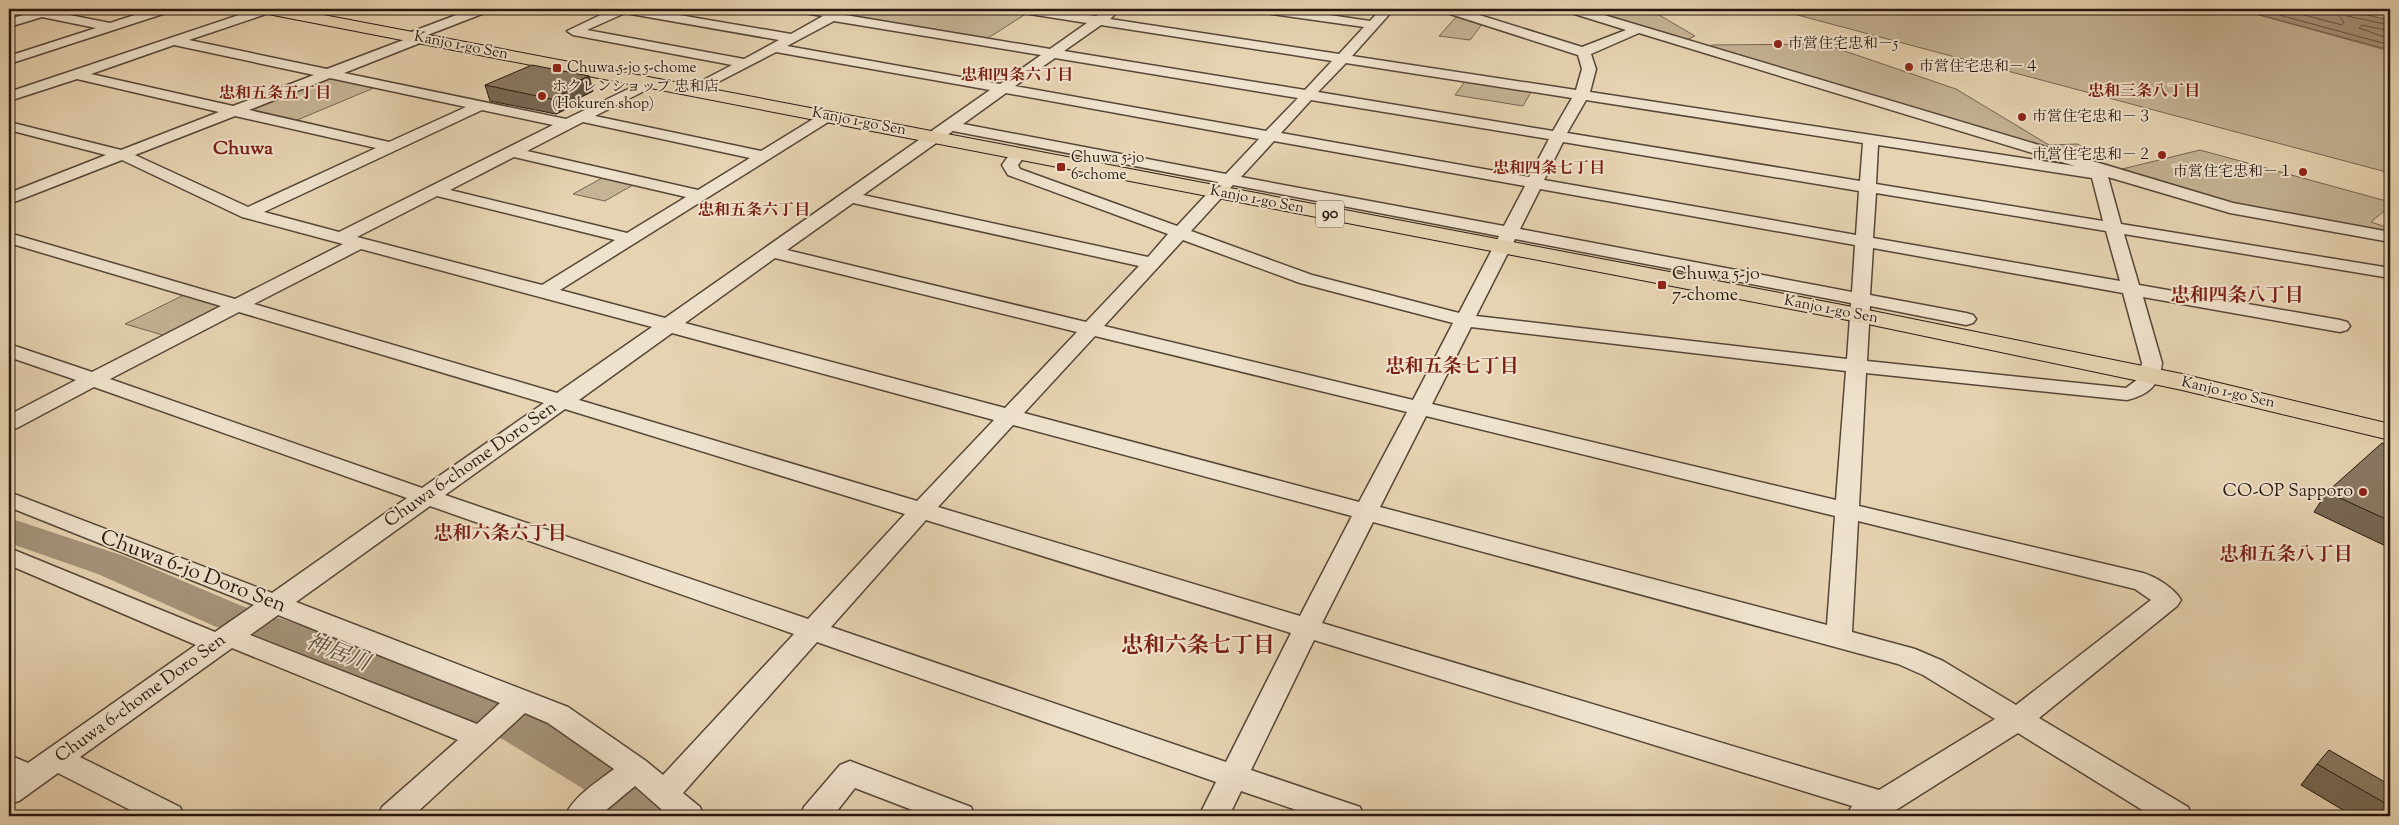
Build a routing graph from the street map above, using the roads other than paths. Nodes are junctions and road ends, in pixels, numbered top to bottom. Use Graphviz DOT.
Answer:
graph roads {
  1 [pos="22,9"];
  2 [pos="166,9"];
  3 [pos="268,9"];
  4 [pos="483,9"];
  5 [pos="623,9"];
  6 [pos="800,9"];
  7 [pos="1023,9"];
  8 [pos="1115,9"];
  9 [pos="1265,9"];
  10 [pos="1388,9"];
  11 [pos="1448,9"];
  12 [pos="1572,9"];
  13 [pos="43,13"];
  14 [pos="839,13"];
  15 [pos="1098,20"];
  16 [pos="9,23"];
  17 [pos="1372,24"];
  18 [pos="110,27"];
  19 [pos="1639,29"];
  20 [pos="416,38"];
  21 [pos="792,38"];
  22 [pos="173,41"];
  23 [pos="775,48"];
  24 [pos="1054,52"];
  25 [pos="1583,52"];
  26 [pos="1340,58"];
  27 [pos="9,60"];
  28 [pos="745,63"];
  29 [pos="75,74"];
  30 [pos="329,74"];
  31 [pos="649,83"];
  32 [pos="1004,87"];
  33 [pos="693,91"];
  34 [pos="1308,95"];
  35 [pos="1580,95"];
  36 [pos="9,97"];
  37 [pos="480,106"];
  38 [pos="236,111"];
  39 [pos="828,116"];
  40 [pos="574,121"];
  41 [pos="9,126"];
  42 [pos="941,131"];
  43 [pos="1268,135"];
  44 [pos="1558,135"];
  45 [pos="1871,139"];
  46 [pos="390,147"];
  47 [pos="512,152"];
  48 [pos="1018,154"];
  49 [pos="123,156"];
  50 [pos="764,156"];
  51 [pos="2099,172"];
  52 [pos="1535,182"];
  53 [pos="1222,186"];
  54 [pos="1868,186"];
  55 [pos="435,192"];
  56 [pos="700,195"];
  57 [pos="848,197"];
  58 [pos="9,200"];
  59 [pos="248,214"];
  60 [pos="2114,228"];
  61 [pos="1178,234"];
  62 [pos="2390,237"];
  63 [pos="9,238"];
  64 [pos="630,239"];
  65 [pos="351,240"];
  66 [pos="1506,240"];
  67 [pos="1865,241"];
  68 [pos="771,252"];
  69 [pos="1152,263"];
  70 [pos="2390,273"];
  71 [pos="2131,288"];
  72 [pos="544,292"];
  73 [pos="238,304"];
  74 [pos="1859,307"];
  75 [pos="1966,319"];
  76 [pos="1463,320"];
  77 [pos="669,325"];
  78 [pos="2340,326"];
  79 [pos="1090,328"];
  80 [pos="9,350"];
  81 [pos="1856,366"];
  82 [pos="2152,376"];
  83 [pos="93,380"];
  84 [pos="561,402"];
  85 [pos="1420,410"];
  86 [pos="1011,416"];
  87 [pos="9,423"];
  88 [pos="2390,432"];
  89 [pos="426,497"];
  90 [pos="9,499"];
  91 [pos="921,511"];
  92 [pos="1847,512"];
  93 [pos="1367,513"];
  94 [pos="9,556"];
  95 [pos="243,626"];
  96 [pos="1308,629"];
  97 [pos="812,630"];
  98 [pos="1839,637"];
  99 [pos="500,720"];
  100 [pos="2017,720"];
  101 [pos="58,759"];
  102 [pos="630,773"];
  103 [pos="1233,776"];
  104 [pos="16,779"];
  105 [pos="664,794"];
  106 [pos="1873,810"];
  107 [pos="169,816"];
  108 [pos="393,816"];
  109 [pos="580,816"];
  110 [pos="689,816"];
  111 [pos="815,816"];
  112 [pos="960,816"];
  113 [pos="1214,816"];
  114 [pos="1349,816"];
  115 [pos="2177,816"];
  1 -- 13 [label="street"];
  2 -- 18 [label="street"];
  3 -- 20 [label="main road, Kanjo 1-go Sen / 90"];
  3 -- 22 [label="street"];
  4 -- 20 [label="street"];
  5 -- 21 [label="street"];
  5 -- 28 [label="street"];
  6 -- 14 [label="street"];
  7 -- 15 [label="street"];
  8 -- 15 [label="street, Chuwa 6-chome Doro Sen"];
  9 -- 17 [label="street"];
  10 -- 17 [label="street"];
  11 -- 25 [label="street"];
  12 -- 19 [label="street"];
  13 -- 16 [label="street"];
  13 -- 18 [label="street"];
  14 -- 21 [label="street"];
  14 -- 24 [label="street"];
  15 -- 24 [label="street, Chuwa 6-chome Doro Sen"];
  15 -- 26 [label="street"];
  17 -- 26 [label="street"];
  18 -- 27 [label="street"];
  19 -- 25 [label="street"];
  19 -- 51 [label="street"];
  20 -- 30 [label="street"];
  20 -- 31 [label="main road, Kanjo 1-go Sen / 90"];
  21 -- 23 [label="street"];
  22 -- 29 [label="street"];
  22 -- 30 [label="street"];
  23 -- 28 [label="street"];
  23 -- 32 [label="street"];
  24 -- 32 [label="street, Chuwa 6-chome Doro Sen"];
  24 -- 34 [label="street"];
  25 -- 35 [label="street"];
  26 -- 34 [label="street"];
  26 -- 35 [label="street"];
  28 -- 33 [label="street"];
  29 -- 36 [label="street"];
  29 -- 38 [label="street"];
  30 -- 37 [label="street"];
  30 -- 38 [label="street"];
  31 -- 33 [label="main road, Kanjo 1-go Sen / 90"];
  31 -- 40 [label="street"];
  32 -- 42 [label="street, Chuwa 6-chome Doro Sen"];
  32 -- 43 [label="street"];
  33 -- 39 [label="main road, Kanjo 1-go Sen / 90"];
  34 -- 43 [label="street"];
  34 -- 44 [label="street"];
  35 -- 44 [label="street"];
  35 -- 45 [label="street"];
  37 -- 40 [label="street"];
  37 -- 46 [label="street"];
  38 -- 46 [label="street"];
  38 -- 49 [label="street"];
  39 -- 42 [label="main road, Kanjo 1-go Sen / 90"];
  39 -- 50 [label="street"];
  40 -- 47 [label="street"];
  40 -- 50 [label="street"];
  41 -- 49 [label="street"];
  42 -- 48 [label="main road, Kanjo 1-go Sen / 90"];
  42 -- 53 [label="street"];
  42 -- 57 [label="street, Chuwa 6-chome Doro Sen"];
  43 -- 52 [label="street"];
  43 -- 53 [label="street"];
  44 -- 52 [label="street"];
  44 -- 54 [label="street"];
  45 -- 51 [label="street"];
  45 -- 54 [label="street"];
  46 -- 59 [label="street"];
  47 -- 55 [label="street"];
  47 -- 56 [label="street"];
  48 -- 53 [label="main road, Kanjo 1-go Sen / 90"];
  48 -- 61 [label="street"];
  49 -- 58 [label="street"];
  49 -- 59 [label="street"];
  50 -- 56 [label="street"];
  51 -- 60 [label="street"];
  51 -- 62 [label="street"];
  52 -- 66 [label="street"];
  52 -- 67 [label="street"];
  53 -- 61 [label="street"];
  53 -- 66 [label="main road, Kanjo 1-go Sen / 90"];
  54 -- 60 [label="street"];
  54 -- 67 [label="street"];
  55 -- 64 [label="street"];
  55 -- 65 [label="street"];
  56 -- 64 [label="street"];
  57 -- 68 [label="street, Chuwa 6-chome Doro Sen"];
  57 -- 69 [label="street"];
  59 -- 65 [label="street"];
  60 -- 70 [label="street"];
  60 -- 71 [label="street"];
  61 -- 69 [label="street"];
  61 -- 76 [label="street"];
  63 -- 73 [label="street"];
  64 -- 72 [label="street"];
  65 -- 72 [label="street"];
  65 -- 73 [label="street"];
  66 -- 74 [label="main road, Kanjo 1-go Sen / 90"];
  66 -- 76 [label="street"];
  67 -- 71 [label="street"];
  67 -- 74 [label="street"];
  68 -- 77 [label="street, Chuwa 6-chome Doro Sen"];
  68 -- 79 [label="street"];
  69 -- 79 [label="street"];
  71 -- 78 [label="street"];
  71 -- 82 [label="street"];
  72 -- 77 [label="street"];
  73 -- 83 [label="street"];
  73 -- 84 [label="street"];
  74 -- 75 [label="street"];
  74 -- 81 [label="street"];
  74 -- 82 [label="main road, Kanjo 1-go Sen / 90"];
  76 -- 81 [label="street"];
  76 -- 85 [label="street"];
  77 -- 84 [label="street, Chuwa 6-chome Doro Sen"];
  77 -- 86 [label="street"];
  79 -- 85 [label="street"];
  79 -- 86 [label="street"];
  80 -- 83 [label="street"];
  81 -- 82 [label="street"];
  81 -- 92 [label="street"];
  82 -- 88 [label="main road, Kanjo 1-go Sen / 90"];
  83 -- 87 [label="street"];
  83 -- 89 [label="street"];
  84 -- 89 [label="street, Chuwa 6-chome Doro Sen"];
  84 -- 91 [label="street"];
  85 -- 92 [label="street"];
  85 -- 93 [label="street"];
  86 -- 91 [label="street"];
  86 -- 93 [label="street"];
  89 -- 95 [label="street, Chuwa 6-chome Doro Sen"];
  89 -- 97 [label="street"];
  90 -- 95 [label="street, Chuwa 6-jo Doro Sen"];
  91 -- 96 [label="street"];
  91 -- 97 [label="street"];
  92 -- 98 [label="street"];
  92 -- 100 [label="street"];
  93 -- 96 [label="street"];
  93 -- 98 [label="street"];
  94 -- 95 [label="street"];
  95 -- 99 [label="street"];
  95 -- 99 [label="street, Chuwa 6-jo Doro Sen"];
  95 -- 101 [label="street, Chuwa 6-chome Doro Sen"];
  96 -- 103 [label="street"];
  96 -- 106 [label="street"];
  97 -- 103 [label="street"];
  97 -- 105 [label="street"];
  98 -- 100 [label="street"];
  99 -- 102 [label="street, Chuwa 6-jo Doro Sen"];
  99 -- 108 [label="street"];
  100 -- 106 [label="street"];
  100 -- 115 [label="street"];
  101 -- 104 [label="street, Chuwa 6-chome Doro Sen"];
  101 -- 107 [label="street"];
  102 -- 105 [label="street, Chuwa 6-jo Doro Sen"];
  102 -- 109 [label="street"];
  103 -- 113 [label="street"];
  103 -- 114 [label="street"];
  105 -- 110 [label="street, Chuwa 6-jo Doro Sen"];
  111 -- 112 [label="street"];
}
